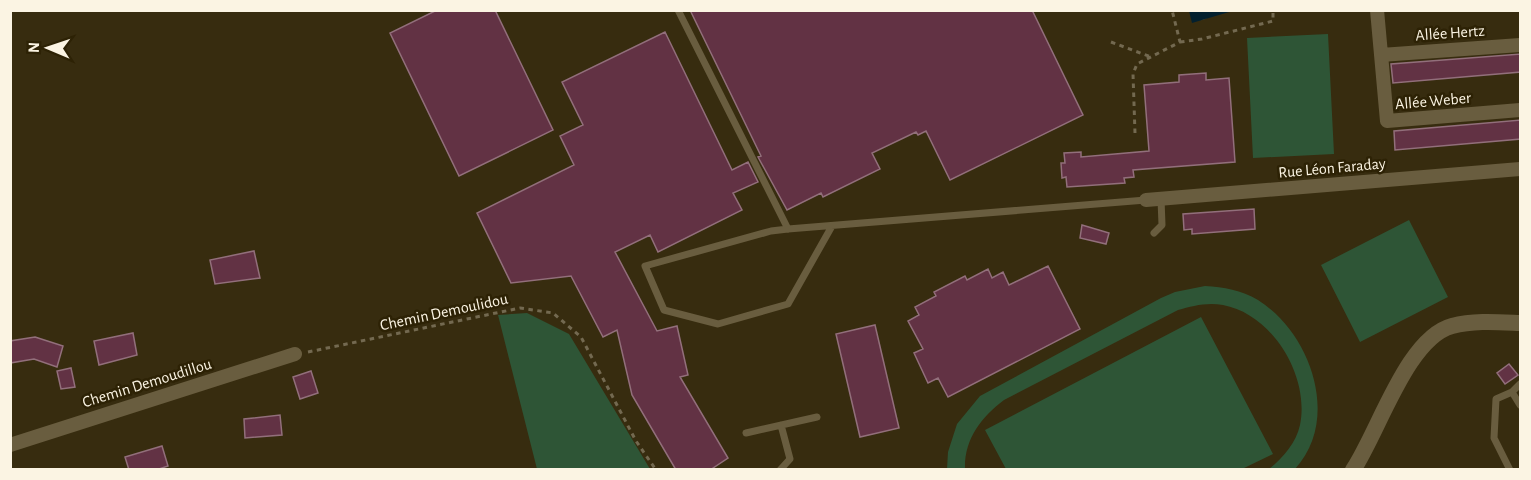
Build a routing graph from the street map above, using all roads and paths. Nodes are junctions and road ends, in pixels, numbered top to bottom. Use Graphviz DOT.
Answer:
graph roads {
  1 [pos="678,10"];
  2 [pos="1172,10"];
  3 [pos="1273,10"];
  4 [pos="1377,10"];
  5 [pos="1111,42"];
  6 [pos="1180,42"];
  7 [pos="1521,45"];
  8 [pos="1381,55"];
  9 [pos="1151,57"];
  10 [pos="1521,110"];
  11 [pos="1134,133"];
  12 [pos="1521,169"];
  13 [pos="1161,198"];
  14 [pos="1146,200"];
  15 [pos="832,226"];
  16 [pos="788,229"];
  17 [pos="1154,233"];
  18 [pos="1521,322"];
  19 [pos="295,354"];
  20 [pos="1521,384"];
  21 [pos="1512,392"];
  22 [pos="1521,405"];
  23 [pos="817,417"];
  24 [pos="781,425"];
  25 [pos="746,433"];
  26 [pos="10,445"];
  27 [pos="656,470"];
  28 [pos="780,470"];
  29 [pos="1353,470"];
  30 [pos="1510,470"];
  1 -- 16 [label="lane"];
  2 -- 6 [label="path"];
  3 -- 6 [label="path"];
  4 -- 8 [label="street, Allée Weber"];
  5 -- 9 [label="path"];
  6 -- 9 [label="path"];
  7 -- 8 [label="street, Allée Hertz"];
  8 -- 10 [label="street, Allée Weber"];
  9 -- 11 [label="path"];
  12 -- 13 [label="street, Rue Léon Faraday"];
  13 -- 14 [label="street, Rue Léon Faraday"];
  13 -- 17 [label="lane"];
  14 -- 15 [label="lane"];
  15 -- 16 [label="lane"];
  15 -- 16 [label="lane"];
  18 -- 29 [label="street"];
  19 -- 26 [label="street, Chemin Demoudillou"];
  19 -- 27 [label="path, Chemin Demoulidou"];
  20 -- 21 [label="lane"];
  21 -- 22 [label="lane"];
  21 -- 30 [label="lane"];
  23 -- 24 [label="lane"];
  24 -- 25 [label="lane"];
  24 -- 28 [label="lane"];
}
